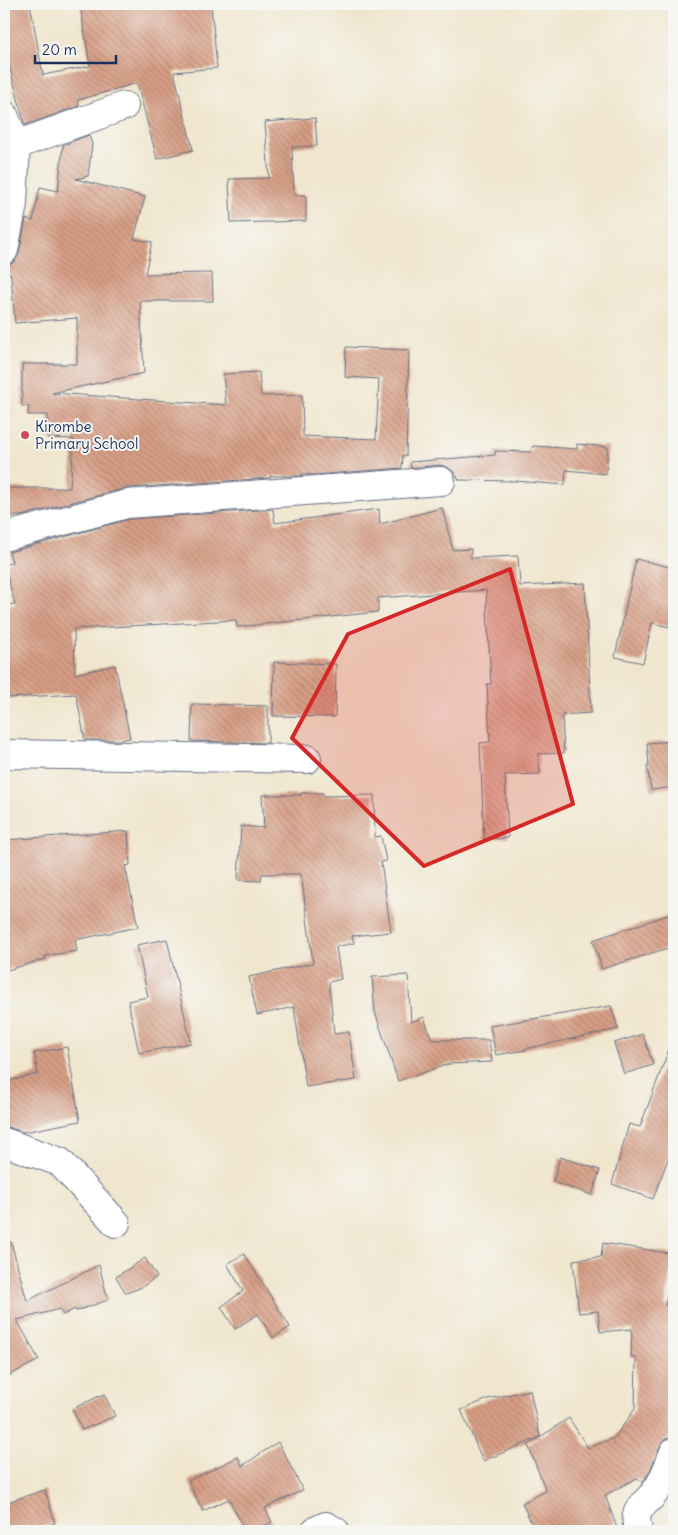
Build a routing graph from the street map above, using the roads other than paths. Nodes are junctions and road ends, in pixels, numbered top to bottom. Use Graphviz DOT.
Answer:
graph roads {
  1 [pos="124,106"];
  2 [pos="4,114"];
  3 [pos="16,145"];
  4 [pos="4,250"];
  5 [pos="441,481"];
  6 [pos="4,537"];
  7 [pos="4,754"];
  8 [pos="307,759"];
  9 [pos="4,1142"];
  10 [pos="116,1223"];
  11 [pos="674,1452"];
  12 [pos="315,1531"];
  13 [pos="335,1531"];
  14 [pos="638,1531"];
  1 -- 3 [label="street"];
  2 -- 3 [label="street"];
  3 -- 4 [label="street"];
  5 -- 6 [label="street"];
  7 -- 8 [label="street"];
  9 -- 10 [label="street"];
  11 -- 14 [label="street"];
  12 -- 13 [label="street"];
}
